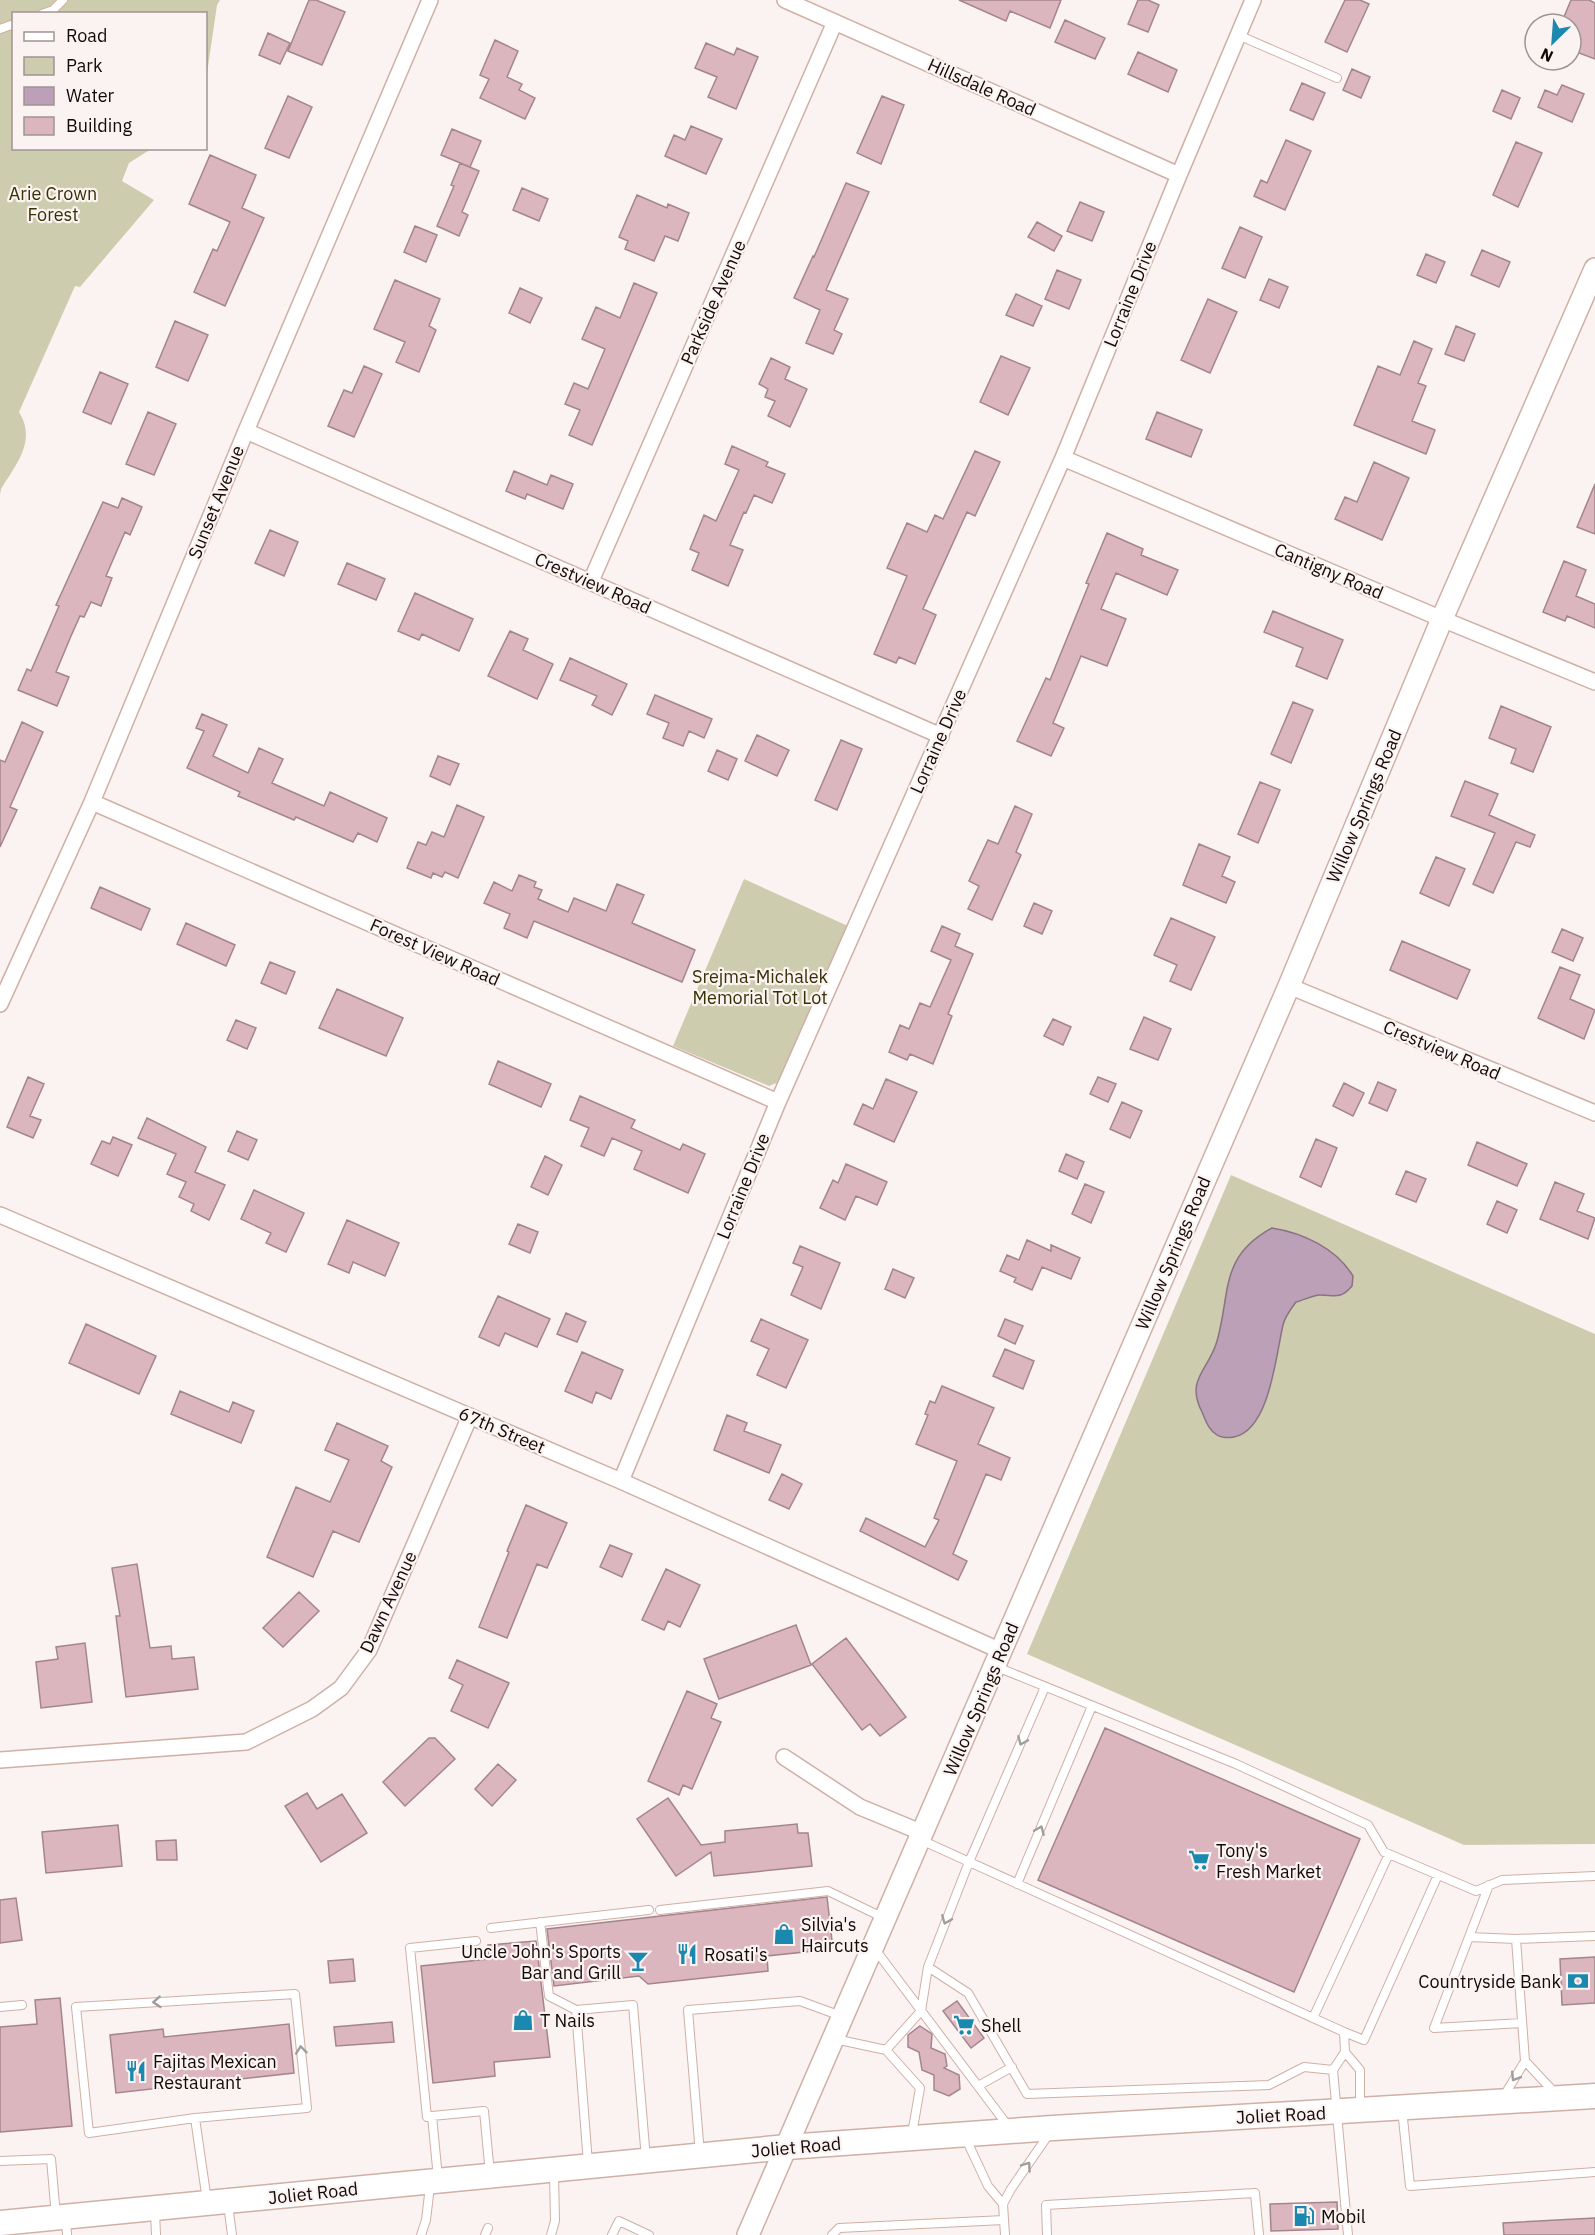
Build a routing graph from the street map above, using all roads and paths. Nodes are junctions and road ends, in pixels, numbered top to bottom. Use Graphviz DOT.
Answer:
graph roads {
  1 [pos="63,0"];
  2 [pos="430,0"];
  3 [pos="785,0"];
  4 [pos="1253,0"];
  5 [pos="48,12"];
  6 [pos="836,22"];
  7 [pos="1238,34"];
  8 [pos="1338,78"];
  9 [pos="1179,175"];
  10 [pos="1595,269"];
  11 [pos="246,431"];
  12 [pos="1063,458"];
  13 [pos="591,581"];
  14 [pos="1442,619"];
  15 [pos="1595,682"];
  16 [pos="941,736"];
  17 [pos="92,802"];
  18 [pos="1289,986"];
  19 [pos="0,1004"];
  20 [pos="778,1102"];
  21 [pos="1595,1113"];
  22 [pos="0,1215"];
  23 [pos="470,1416"];
  24 [pos="621,1481"];
  25 [pos="998,1658"];
  26 [pos="1045,1687"];
  27 [pos="1092,1706"];
  28 [pos="784,1757"];
  29 [pos="0,1760"];
  30 [pos="921,1836"];
  31 [pos="1389,1854"];
  32 [pos="969,1862"];
  33 [pos="1438,1875"];
  34 [pos="1595,1876"];
  35 [pos="1017,1884"];
  36 [pos="1489,1885"];
  37 [pos="649,1910"];
  38 [pos="660,1910"];
  39 [pos="885,1919"];
  40 [pos="540,1922"];
  41 [pos="491,1928"];
  42 [pos="1595,1936"];
  43 [pos="1469,1937"];
  44 [pos="1515,1939"];
  45 [pos="476,1941"];
  46 [pos="873,1947"];
  47 [pos="927,1967"];
  48 [pos="22,2005"];
  49 [pos="0,2007"];
  50 [pos="576,2010"];
  51 [pos="921,2011"];
  52 [pos="843,2016"];
  53 [pos="1313,2018"];
  54 [pos="1522,2023"];
  55 [pos="1344,2032"];
  56 [pos="833,2038"];
  57 [pos="886,2050"];
  58 [pos="1345,2052"];
  59 [pos="1525,2061"];
  60 [pos="1012,2067"];
  61 [pos="1333,2070"];
  62 [pos="978,2086"];
  63 [pos="1595,2096"];
  64 [pos="1559,2098"];
  65 [pos="1500,2101"];
  66 [pos="1402,2107"];
  67 [pos="1349,2111"];
  68 [pos="432,2116"];
  69 [pos="195,2118"];
  70 [pos="1053,2128"];
  71 [pos="1012,2131"];
  72 [pos="964,2134"];
  73 [pos="911,2138"];
  74 [pos="787,2147"];
  75 [pos="700,2155"];
  76 [pos="646,2160"];
  77 [pos="0,2161"];
  78 [pos="588,2166"];
  79 [pos="554,2170"];
  80 [pos="1595,2172"];
  81 [pos="490,2176"];
  82 [pos="435,2181"];
  83 [pos="217,2202"];
  84 [pos="1003,2204"];
  85 [pos="155,2208"];
  86 [pos="1004,2220"];
  87 [pos="63,2223"];
  88 [pos="2,2225"];
  89 [pos="156,2235"];
  90 [pos="231,2235"];
  91 [pos="421,2235"];
  92 [pos="551,2235"];
  93 [pos="612,2235"];
  94 [pos="649,2235"];
  95 [pos="748,2235"];
  96 [pos="832,2235"];
  97 [pos="1005,2235"];
  98 [pos="1047,2235"];
  99 [pos="1259,2235"];
  100 [pos="1348,2235"];
  1 -- 5 [label="lane"];
  2 -- 11 [label="street, Sunset Avenue"];
  3 -- 6 [label="street, Hillsdale Road"];
  4 -- 7 [label="street, Lorraine Drive"];
  6 -- 9 [label="street, Hillsdale Road"];
  6 -- 13 [label="street, Parkside Avenue"];
  7 -- 8 [label="lane"];
  7 -- 9 [label="street, Lorraine Drive"];
  9 -- 12 [label="street, Lorraine Drive"];
  10 -- 14 [label="main road, Willow Springs Road"];
  11 -- 13 [label="street, Crestview Road"];
  11 -- 17 [label="street, Sunset Avenue"];
  12 -- 14 [label="street, Cantigny Road"];
  12 -- 16 [label="street, Lorraine Drive"];
  13 -- 16 [label="street, Crestview Road"];
  14 -- 15 [label="street, Cantigny Road"];
  14 -- 18 [label="main road, Willow Springs Road"];
  16 -- 20 [label="street, Lorraine Drive"];
  17 -- 19 [label="street, Sunset Avenue"];
  17 -- 20 [label="street, Forest View Road"];
  18 -- 21 [label="street, Crestview Road"];
  18 -- 25 [label="main road, Willow Springs Road"];
  20 -- 24 [label="street, Lorraine Drive"];
  22 -- 23 [label="street, 67th Street"];
  23 -- 24 [label="street, 67th Street"];
  23 -- 29 [label="street, Dawn Avenue"];
  24 -- 25 [label="street, 67th Street"];
  25 -- 26 [label="lane"];
  25 -- 30 [label="main road, Willow Springs Road"];
  26 -- 27 [label="lane"];
  26 -- 32 [label="lane, one-way"];
  27 -- 31 [label="lane"];
  35 -- 27 [label="lane, one-way"];
  28 -- 30 [label="street"];
  30 -- 32 [label="lane"];
  30 -- 39 [label="main road, Willow Springs Road"];
  31 -- 33 [label="lane"];
  31 -- 53 [label="lane"];
  32 -- 35 [label="lane"];
  32 -- 47 [label="lane, one-way"];
  33 -- 36 [label="lane"];
  33 -- 55 [label="lane"];
  34 -- 36 [label="lane"];
  35 -- 53 [label="lane"];
  36 -- 43 [label="lane"];
  37 -- 40 [label="lane"];
  38 -- 39 [label="lane"];
  39 -- 46 [label="main road, Willow Springs Road"];
  40 -- 41 [label="lane"];
  40 -- 50 [label="lane"];
  42 -- 44 [label="lane"];
  43 -- 44 [label="lane"];
  43 -- 54 [label="lane"];
  44 -- 54 [label="lane"];
  45 -- 68 [label="lane"];
  46 -- 51 [label="lane"];
  46 -- 52 [label="main road, Willow Springs Road"];
  47 -- 51 [label="lane"];
  47 -- 60 [label="lane"];
  48 -- 49 [label="lane"];
  50 -- 76 [label="lane"];
  50 -- 78 [label="lane"];
  51 -- 57 [label="lane"];
  51 -- 62 [label="lane"];
  52 -- 56 [label="main road, Willow Springs Road"];
  52 -- 75 [label="lane"];
  53 -- 55 [label="lane"];
  54 -- 59 [label="lane"];
  55 -- 58 [label="lane"];
  56 -- 57 [label="lane"];
  56 -- 74 [label="main road, Willow Springs Road"];
  57 -- 73 [label="lane"];
  58 -- 61 [label="lane"];
  58 -- 67 [label="lane"];
  59 -- 64 [label="lane"];
  59 -- 65 [label="lane, one-way"];
  60 -- 61 [label="lane"];
  60 -- 62 [label="lane"];
  61 -- 67 [label="lane"];
  62 -- 71 [label="lane"];
  63 -- 64 [label="main road, Joliet Road"];
  64 -- 65 [label="main road, Joliet Road"];
  65 -- 66 [label="main road, Joliet Road"];
  66 -- 67 [label="main road, Joliet Road"];
  66 -- 80 [label="lane"];
  67 -- 70 [label="main road, Joliet Road"];
  67 -- 100 [label="lane"];
  68 -- 81 [label="lane"];
  68 -- 82 [label="lane"];
  69 -- 69 [label="lane, one-way"];
  69 -- 83 [label="lane"];
  70 -- 71 [label="main road, Joliet Road"];
  84 -- 70 [label="lane, one-way"];
  71 -- 72 [label="main road, Joliet Road"];
  72 -- 73 [label="main road, Joliet Road"];
  72 -- 84 [label="lane"];
  73 -- 74 [label="main road, Joliet Road"];
  74 -- 75 [label="main road, Joliet Road"];
  74 -- 95 [label="main road, Willow Springs Road"];
  75 -- 76 [label="main road, Joliet Road"];
  76 -- 78 [label="main road, Joliet Road"];
  77 -- 87 [label="lane"];
  78 -- 79 [label="main road, Joliet Road"];
  79 -- 81 [label="main road, Joliet Road"];
  79 -- 92 [label="lane"];
  81 -- 82 [label="main road, Joliet Road"];
  82 -- 83 [label="main road, Joliet Road"];
  82 -- 91 [label="lane"];
  83 -- 85 [label="main road, Joliet Road"];
  83 -- 90 [label="lane"];
  84 -- 86 [label="lane"];
  85 -- 87 [label="main road, Joliet Road"];
  85 -- 89 [label="lane"];
  86 -- 96 [label="lane"];
  86 -- 97 [label="lane"];
  87 -- 88 [label="main road, Joliet Road"];
  93 -- 94 [label="lane"];
  98 -- 99 [label="lane"];
}
